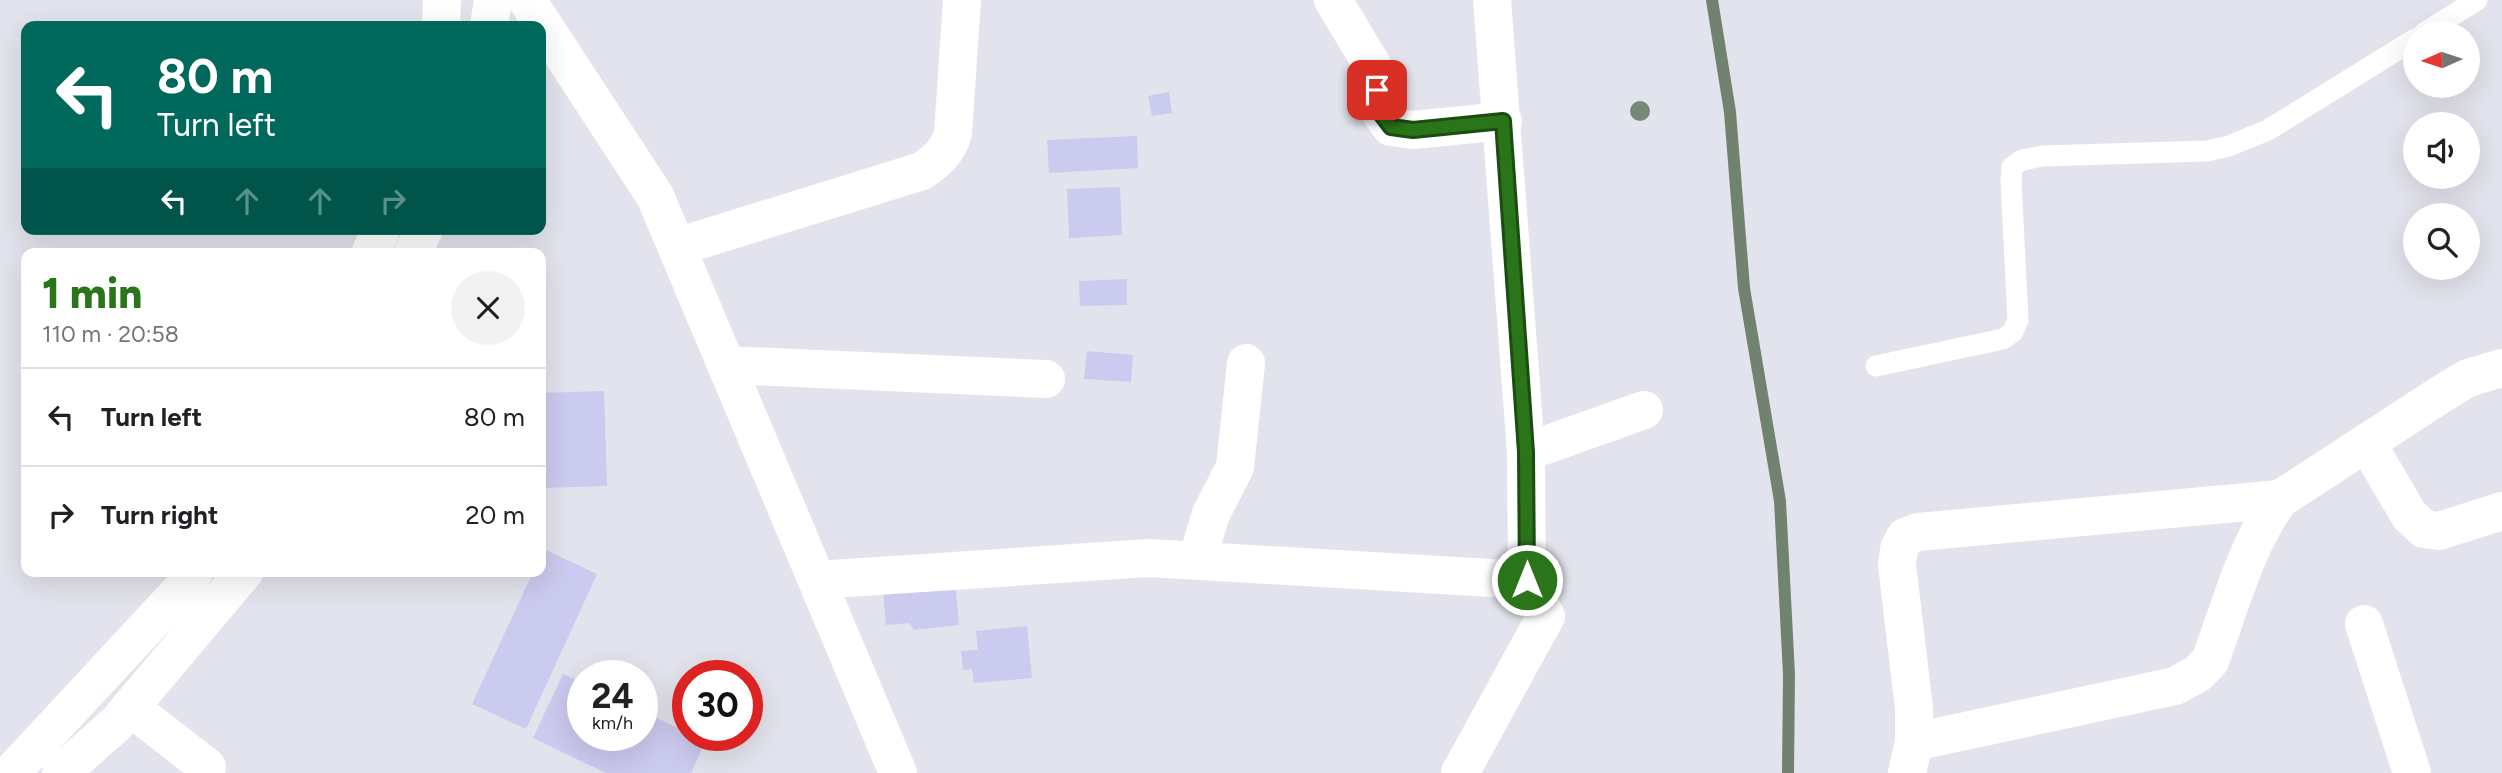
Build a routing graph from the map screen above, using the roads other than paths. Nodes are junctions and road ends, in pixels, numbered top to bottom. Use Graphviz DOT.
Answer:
graph roads {
  1 [pos="442,0"];
  2 [pos="493,0"];
  3 [pos="527,0"];
  4 [pos="1333,0"];
  5 [pos="1492,0"];
  6 [pos="2477,0"];
  7 [pos="966,1"];
  8 [pos="441,21"];
  9 [pos="490,21"];
  10 [pos="541,21"];
  11 [pos="2443,21"];
  12 [pos="546,29"];
  13 [pos="2403,46"];
  14 [pos="1503,121"];
  15 [pos="677,247"];
  16 [pos="1246,363"];
  17 [pos="726,365"];
  18 [pos="1876,366"];
  19 [pos="2502,368"];
  20 [pos="1046,379"];
  21 [pos="1644,410"];
  22 [pos="2367,443"];
  23 [pos="1526,452"];
  24 [pos="2280,499"];
  25 [pos="2502,511"];
  26 [pos="1197,561"];
  27 [pos="191,577"];
  28 [pos="240,577"];
  29 [pos="817,580"];
  30 [pos="1527,580"];
  31 [pos="2364,624"];
  32 [pos="130,707"];
  33 [pos="1910,757"];
  34 [pos="212,771"];
  35 [pos="11,773"];
  36 [pos="61,773"];
  37 [pos="898,773"];
  38 [pos="1460,773"];
  39 [pos="2412,773"];
  1 -- 8 [label="street"];
  2 -- 9 [label="street"];
  3 -- 10 [label="street"];
  4 -- 14 [label="street"];
  5 -- 14 [label="street"];
  6 -- 11 [label="lane"];
  7 -- 15 [label="street"];
  12 -- 15 [label="street"];
  13 -- 18 [label="lane"];
  14 -- 23 [label="street"];
  15 -- 17 [label="street"];
  16 -- 26 [label="street"];
  17 -- 20 [label="street"];
  17 -- 29 [label="street"];
  19 -- 22 [label="street"];
  21 -- 23 [label="street"];
  22 -- 24 [label="street"];
  22 -- 25 [label="street"];
  23 -- 30 [label="street"];
  24 -- 33 [label="street"];
  24 -- 33 [label="street"];
  26 -- 29 [label="street"];
  26 -- 30 [label="street"];
  27 -- 35 [label="street"];
  28 -- 32 [label="street"];
  29 -- 37 [label="street"];
  30 -- 38 [label="street"];
  31 -- 39 [label="street"];
  32 -- 34 [label="street"];
  32 -- 36 [label="street"];
}
